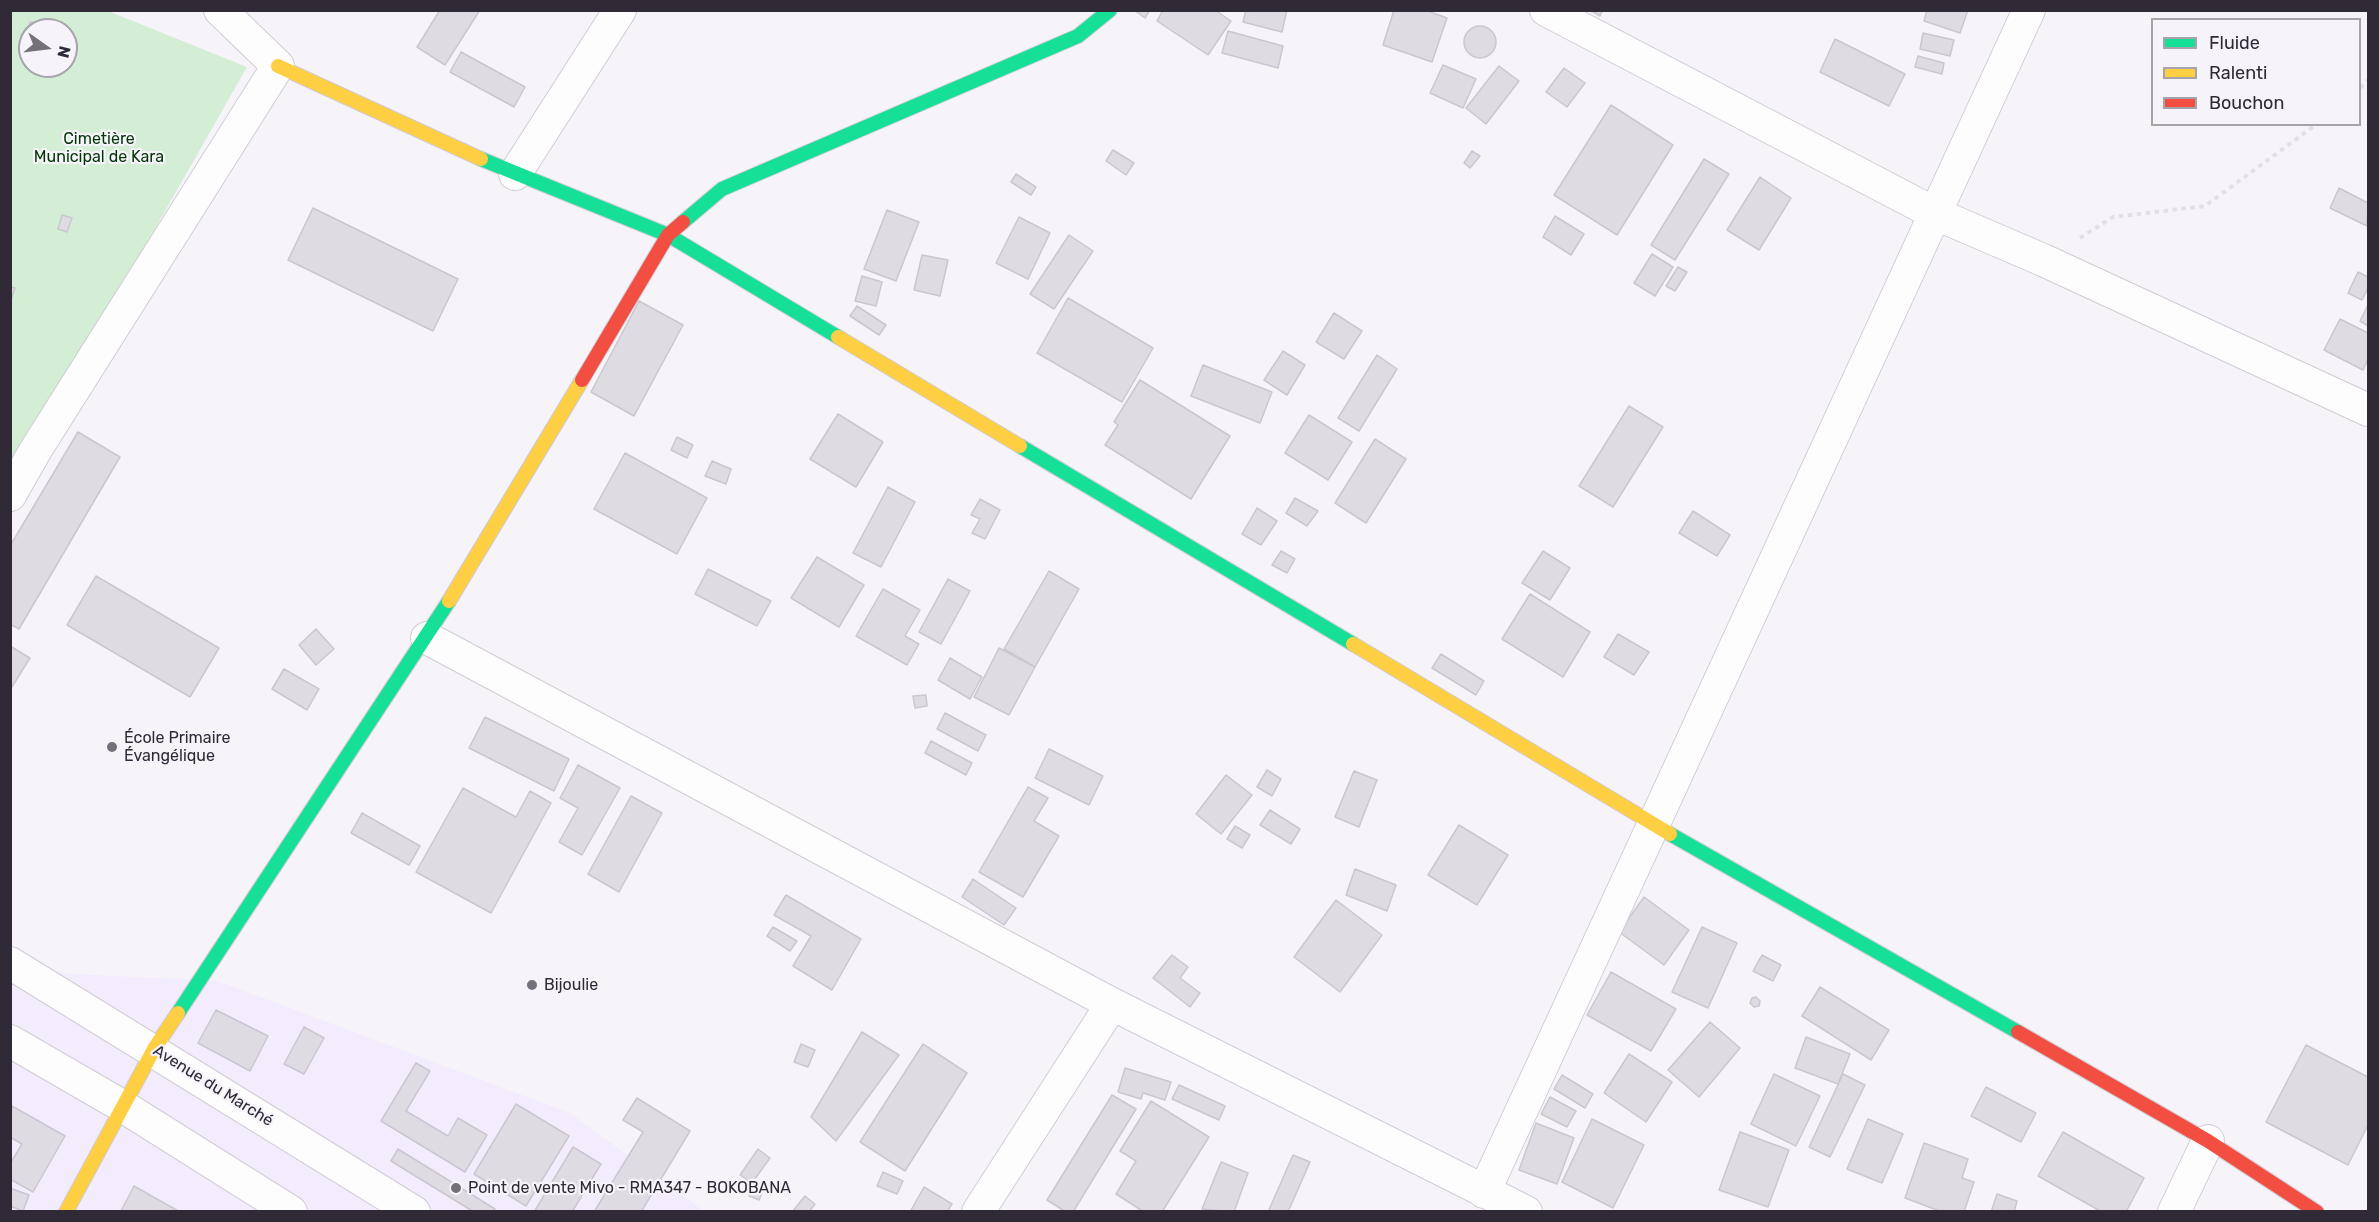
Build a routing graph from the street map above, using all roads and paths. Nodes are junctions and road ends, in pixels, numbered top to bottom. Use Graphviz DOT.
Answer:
graph roads {
  1 [pos="220,10"];
  2 [pos="620,10"];
  3 [pos="1110,10"];
  4 [pos="1546,10"];
  5 [pos="2029,10"];
  6 [pos="278,66"];
  7 [pos="2314,126"];
  8 [pos="515,174"];
  9 [pos="1936,214"];
  10 [pos="668,235"];
  11 [pos="2043,260"];
  12 [pos="2368,410"];
  13 [pos="10,495"];
  14 [pos="427,638"];
  15 [pos="1653,824"];
  16 [pos="10,963"];
  17 [pos="1112,1004"];
  18 [pos="10,1041"];
  19 [pos="154,1049"];
  20 [pos="124,1107"];
  21 [pos="2208,1141"];
  22 [pos="1484,1192"];
  23 [pos="66,1212"];
  24 [pos="291,1212"];
  25 [pos="414,1212"];
  26 [pos="978,1212"];
  27 [pos="1526,1212"];
  28 [pos="2174,1212"];
  29 [pos="2317,1212"];
  1 -- 6 [label="street"];
  2 -- 8 [label="street"];
  3 -- 10 [label="street"];
  4 -- 9 [label="street"];
  5 -- 9 [label="street"];
  6 -- 8 [label="street"];
  6 -- 13 [label="street"];
  7 -- 11 [label="path"];
  8 -- 10 [label="street"];
  9 -- 11 [label="street"];
  9 -- 15 [label="street"];
  10 -- 14 [label="street"];
  10 -- 15 [label="street"];
  11 -- 12 [label="street"];
  14 -- 17 [label="street"];
  14 -- 19 [label="street"];
  15 -- 21 [label="street"];
  15 -- 22 [label="street"];
  16 -- 19 [label="street, Avenue du Marché"];
  17 -- 22 [label="street"];
  17 -- 26 [label="street"];
  18 -- 20 [label="street"];
  19 -- 20 [label="street"];
  19 -- 25 [label="street, Avenue du Marché"];
  20 -- 23 [label="street"];
  20 -- 24 [label="street"];
  21 -- 28 [label="street"];
  21 -- 29 [label="street"];
  22 -- 27 [label="street"];
}
